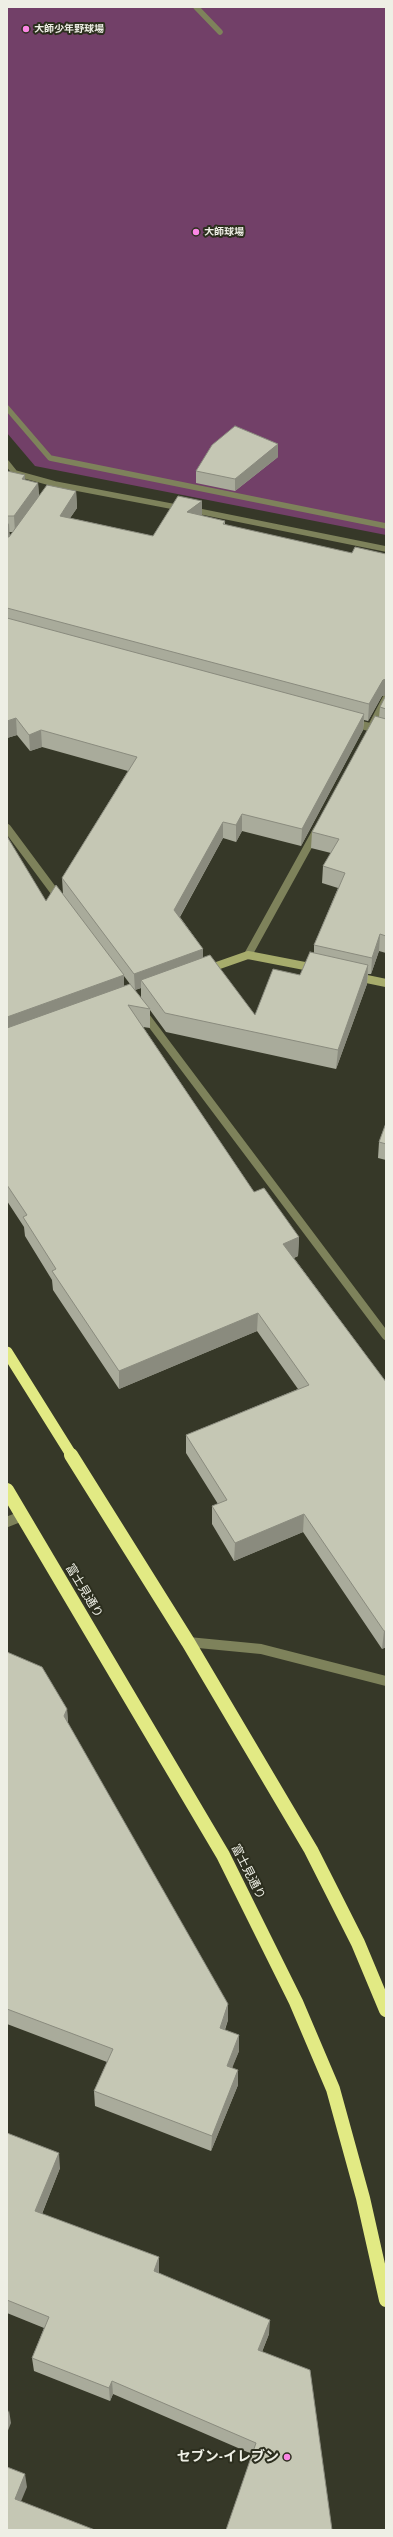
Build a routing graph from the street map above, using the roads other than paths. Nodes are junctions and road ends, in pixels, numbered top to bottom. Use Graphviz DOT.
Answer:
graph roads {
  1 [pos="196,7"];
  2 [pos="220,32"];
  3 [pos="7,408"];
  4 [pos="7,463"];
  5 [pos="55,484"];
  6 [pos="48,493"];
  7 [pos="386,526"];
  8 [pos="386,549"];
  9 [pos="386,698"];
  10 [pos="344,720"];
  11 [pos="372,728"];
  12 [pos="386,731"];
  13 [pos="368,734"];
  14 [pos="320,823"];
  15 [pos="7,828"];
  16 [pos="64,905"];
  17 [pos="248,955"];
  18 [pos="320,969"];
  19 [pos="197,974"];
  20 [pos="349,975"];
  21 [pos="386,983"];
  22 [pos="140,1009"];
  23 [pos="385,1332"];
  24 [pos="7,1352"];
  25 [pos="7,1490"];
  26 [pos="22,1516"];
  27 [pos="7,1522"];
  28 [pos="188,1642"];
  29 [pos="386,1681"];
  30 [pos="386,2010"];
  31 [pos="386,2300"];
  1 -- 2 [label="street"];
  3 -- 7 [label="street"];
  4 -- 5 [label="street"];
  5 -- 6 [label="street"];
  5 -- 8 [label="street"];
  9 -- 11 [label="street"];
  10 -- 11 [label="street"];
  11 -- 12 [label="street"];
  11 -- 13 [label="street"];
  14 -- 17 [label="street"];
  15 -- 16 [label="street"];
  17 -- 18 [label="street"];
  17 -- 19 [label="street"];
  20 -- 21 [label="street"];
  22 -- 23 [label="street"];
  24 -- 28 [label="highway"];
  25 -- 26 [label="highway, 富士見通り"];
  26 -- 27 [label="street"];
  26 -- 31 [label="highway, 富士見通り"];
  28 -- 29 [label="street"];
  28 -- 30 [label="highway"];
}
